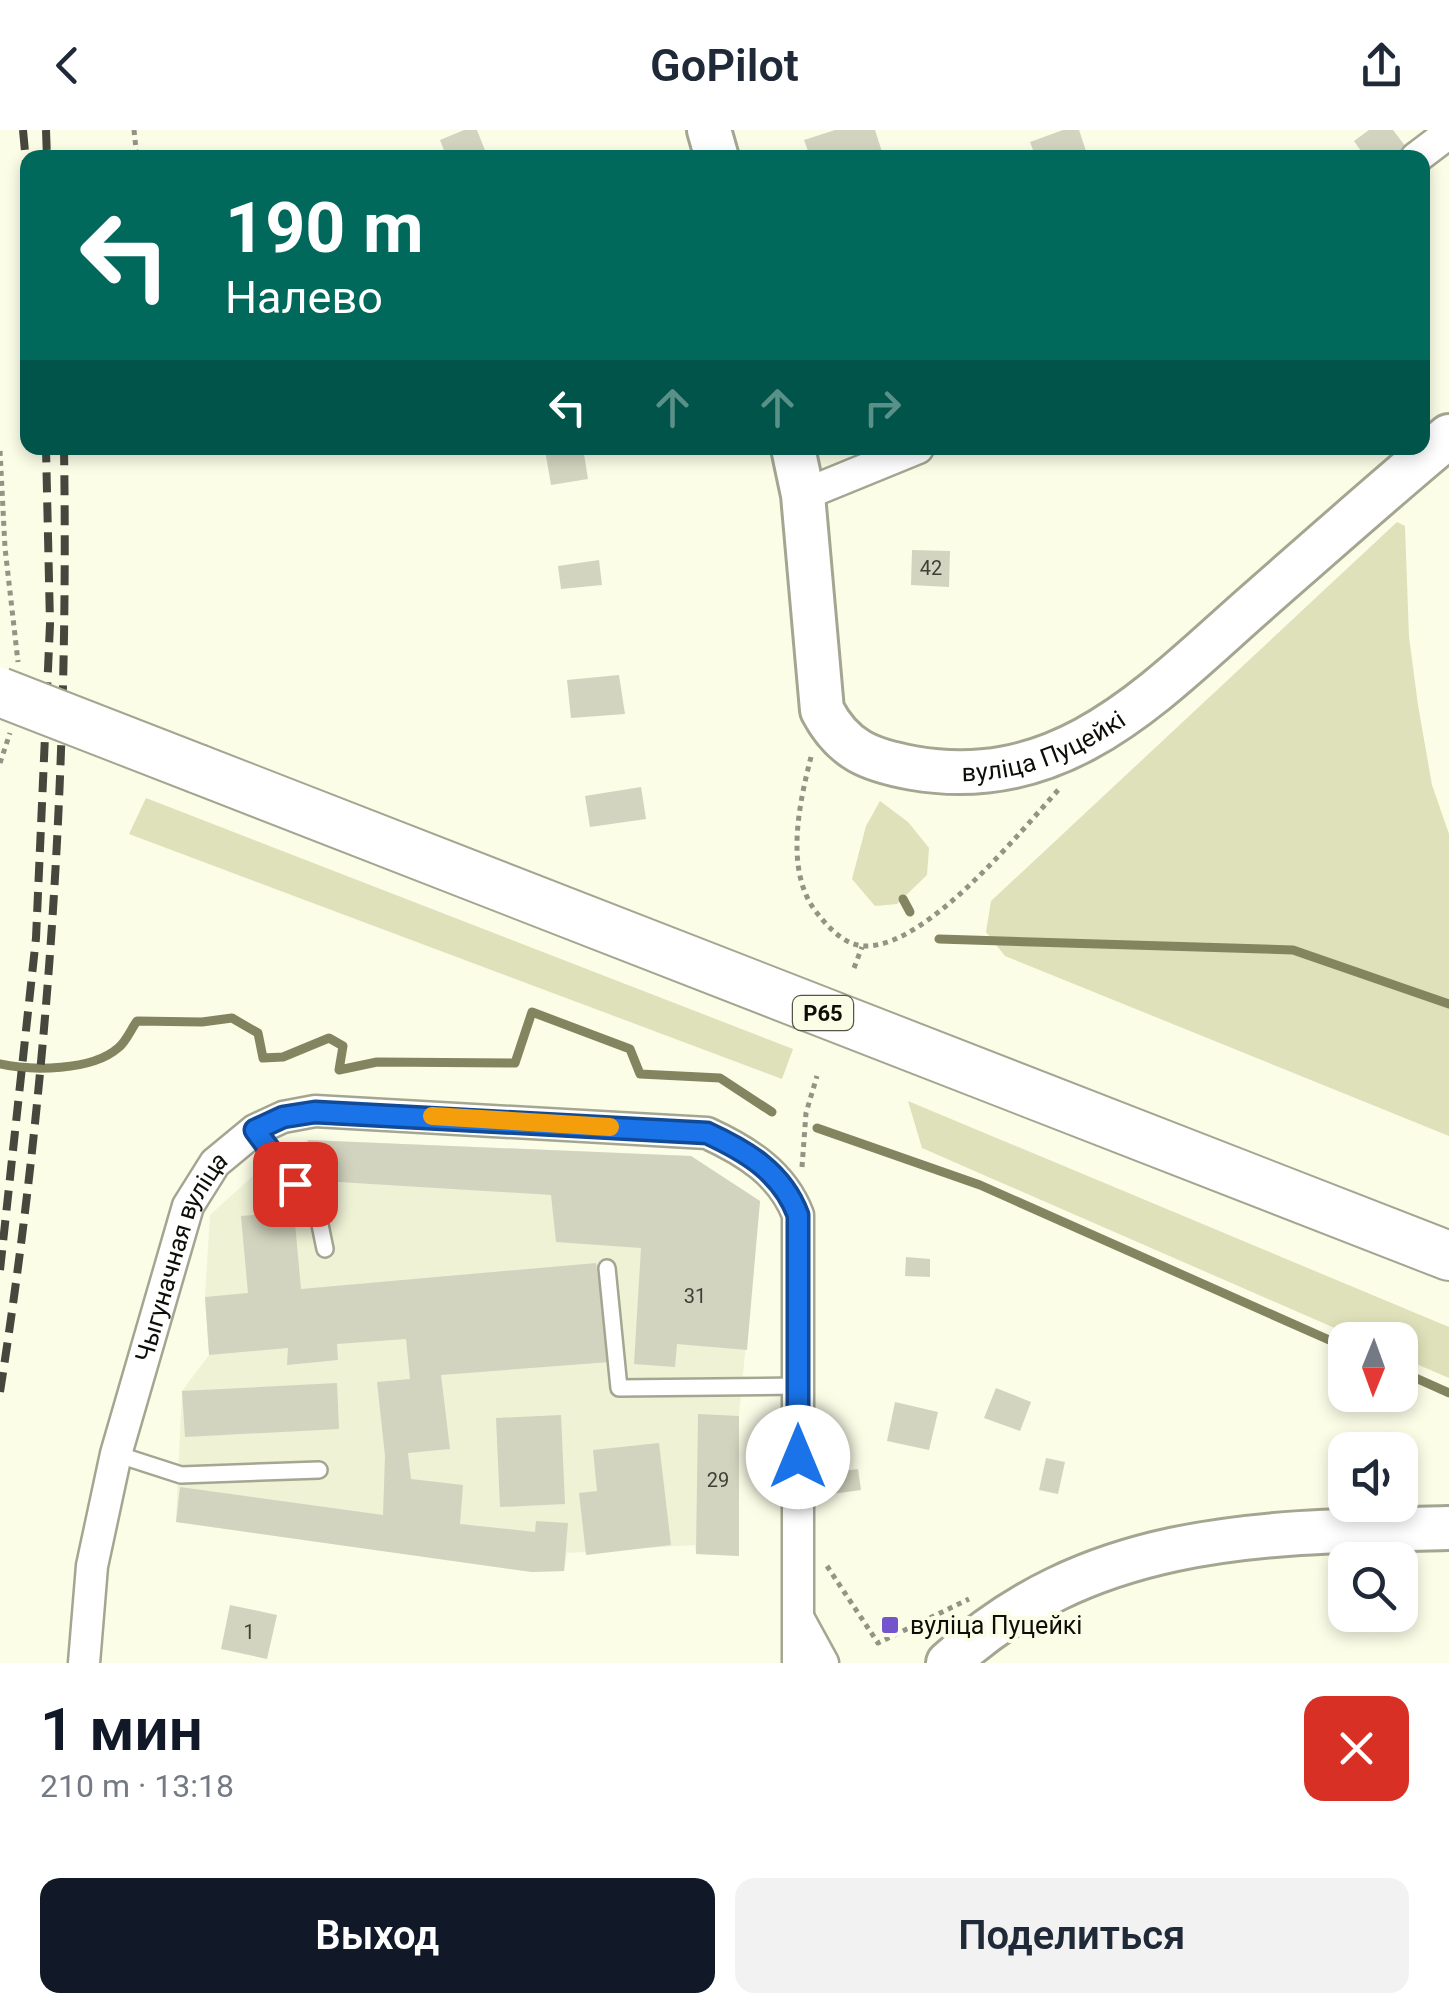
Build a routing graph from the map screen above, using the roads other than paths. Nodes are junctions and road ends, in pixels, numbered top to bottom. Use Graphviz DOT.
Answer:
graph roads {
  1 [pos="1449,133"];
  2 [pos="1427,150"];
  3 [pos="1449,436"];
  4 [pos="1430,453"];
  5 [pos="795,455"];
  6 [pos="901,455"];
  7 [pos="1427,455"];
  8 [pos="804,495"];
  9 [pos="9,695"];
  10 [pos="255,1130"];
  11 [pos="325,1249"];
  12 [pos="1449,1256"];
  13 [pos="607,1268"];
  14 [pos="798,1386"];
  15 [pos="116,1454"];
  16 [pos="320,1470"];
  17 [pos="1449,1528"];
  18 [pos="799,1618"];
  19 [pos="961,1651"];
  20 [pos="84,1663"];
  21 [pos="798,1663"];
  22 [pos="823,1663"];
  23 [pos="922,1663"];
  1 -- 2 [label="street"];
  3 -- 4 [label="street, вуліца Пуцейкі"];
  5 -- 8 [label="street"];
  6 -- 8 [label="street"];
  7 -- 8 [label="street, вуліца Пуцейкі"];
  9 -- 12 [label="main road, Р65, bridge"];
  10 -- 11 [label="lane"];
  10 -- 14 [label="street, Чыгуначная вуліца"];
  10 -- 15 [label="street, Чыгуначная вуліца"];
  13 -- 14 [label="lane"];
  14 -- 18 [label="street"];
  15 -- 16 [label="lane"];
  15 -- 20 [label="street, Чыгуначная вуліца"];
  17 -- 19 [label="street"];
  18 -- 21 [label="street"];
  18 -- 22 [label="street"];
  19 -- 23 [label="street"];
}
